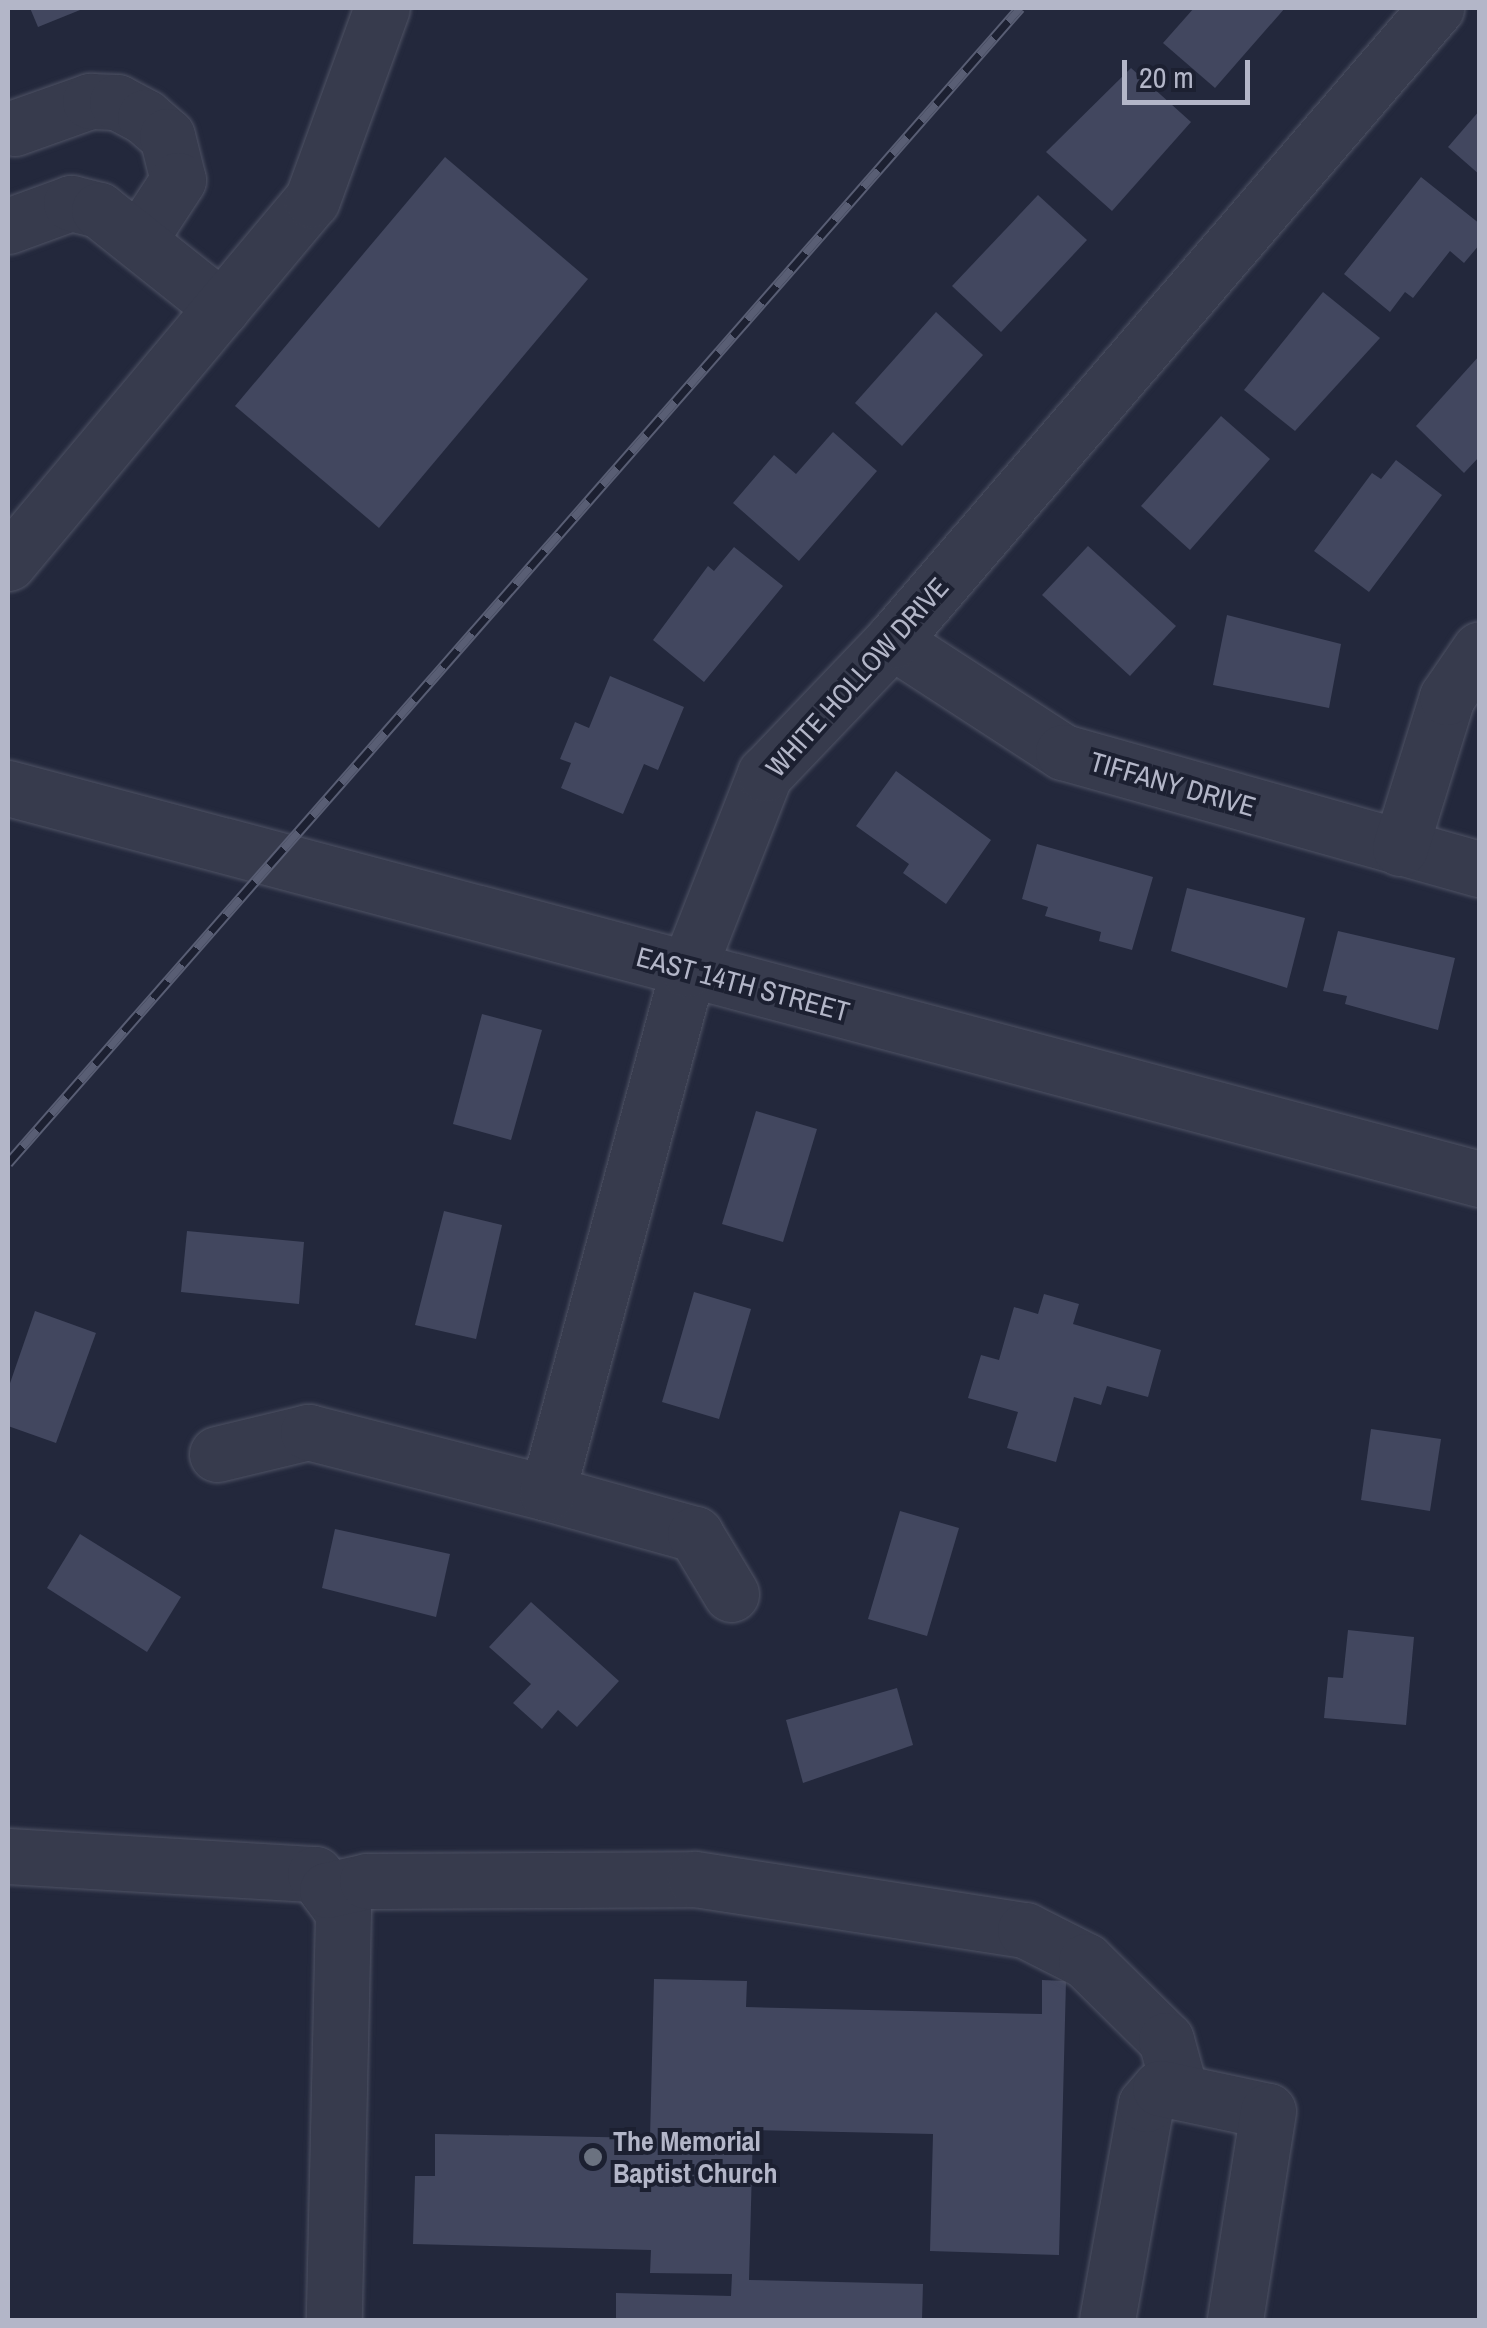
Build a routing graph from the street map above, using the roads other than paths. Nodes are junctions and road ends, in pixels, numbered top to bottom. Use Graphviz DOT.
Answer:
graph roads {
  1 [pos="382,8"];
  2 [pos="1436,8"];
  3 [pos="14,128"];
  4 [pos="8,226"];
  5 [pos="140,238"];
  6 [pos="222,308"];
  7 [pos="8,564"];
  8 [pos="892,640"];
  9 [pos="1480,649"];
  10 [pos="8,788"];
  11 [pos="1400,848"];
  12 [pos="1480,869"];
  13 [pos="688,969"];
  14 [pos="1480,1179"];
  15 [pos="216,1454"];
  16 [pos="547,1493"];
  17 [pos="732,1594"];
  18 [pos="8,1856"];
  19 [pos="328,1890"];
  20 [pos="1180,2091"];
  21 [pos="334,2320"];
  22 [pos="1107,2320"];
  23 [pos="1235,2320"];
  1 -- 6 [label="street"];
  2 -- 8 [label="street, WHITE HOLLOW DRIVE"];
  3 -- 5 [label="street"];
  4 -- 5 [label="street"];
  5 -- 6 [label="street"];
  6 -- 7 [label="street"];
  8 -- 11 [label="street, TIFFANY DRIVE"];
  8 -- 13 [label="street, WHITE HOLLOW DRIVE"];
  9 -- 11 [label="street"];
  10 -- 13 [label="street, EAST 14TH STREET"];
  11 -- 12 [label="street, TIFFANY DRIVE"];
  13 -- 14 [label="street, EAST 14TH STREET"];
  13 -- 16 [label="street, WHITE HOLLOW DRIVE"];
  15 -- 16 [label="street"];
  16 -- 17 [label="street"];
  18 -- 19 [label="street"];
  19 -- 20 [label="street"];
  19 -- 21 [label="street"];
  20 -- 22 [label="street"];
  20 -- 23 [label="street"];
}
